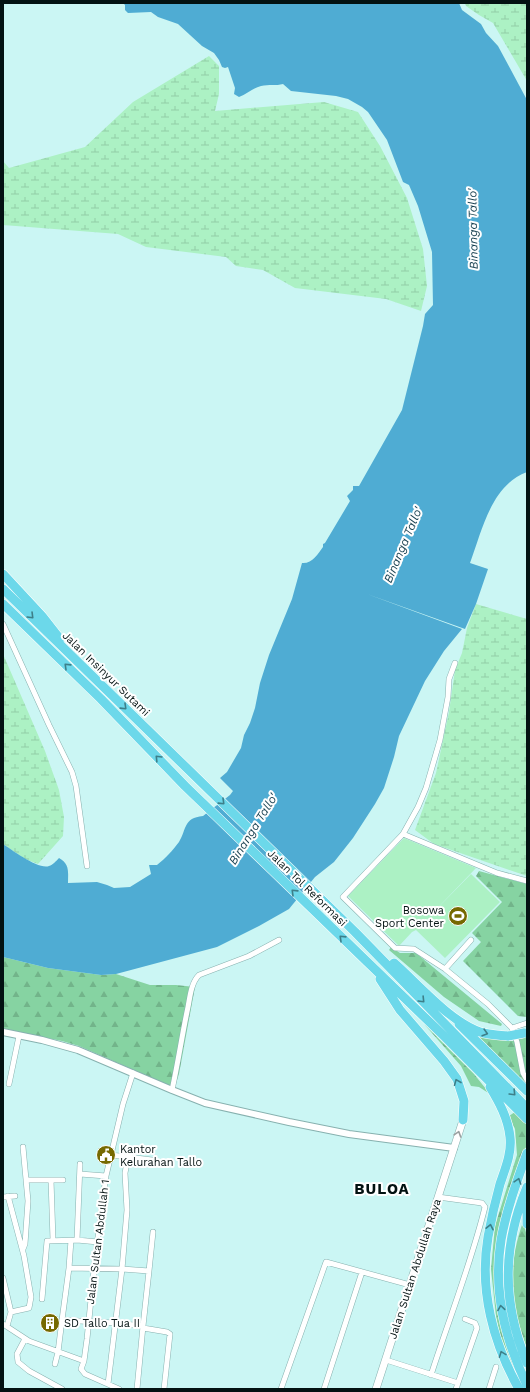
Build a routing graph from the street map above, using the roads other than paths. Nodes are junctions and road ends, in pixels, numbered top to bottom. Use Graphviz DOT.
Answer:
graph roads {
  1 [pos="3,574"];
  2 [pos="3,589"];
  3 [pos="4,606"];
  4 [pos="3,624"];
  5 [pos="76,662"];
  6 [pos="455,663"];
  7 [pos="194,775"];
  8 [pos="185,786"];
  9 [pos="403,834"];
  10 [pos="87,866"];
  11 [pos="527,881"];
  12 [pos="355,932"];
  13 [pos="279,940"];
  14 [pos="470,940"];
  15 [pos="361,957"];
  16 [pos="445,969"];
  17 [pos="443,1008"];
  18 [pos="527,1023"];
  19 [pos="3,1032"];
  20 [pos="510,1032"];
  21 [pos="526,1033"];
  22 [pos="19,1036"];
  23 [pos="133,1073"];
  24 [pos="483,1075"];
  25 [pos="527,1080"];
  26 [pos="9,1084"];
  27 [pos="172,1090"];
  28 [pos="527,1091"];
  29 [pos="527,1108"];
  30 [pos="527,1118"];
  31 [pos="463,1120"];
  32 [pos="23,1147"];
  33 [pos="454,1148"];
  34 [pos="527,1152"];
  35 [pos="111,1155"];
  36 [pos="128,1157"];
  37 [pos="152,1160"];
  38 [pos="80,1164"];
  39 [pos="80,1174"];
  40 [pos="106,1176"];
  41 [pos="26,1180"];
  42 [pos="51,1180"];
  43 [pos="64,1180"];
  44 [pos="527,1187"];
  45 [pos="15,1196"];
  46 [pos="6,1197"];
  47 [pos="438,1197"];
  48 [pos="527,1207"];
  49 [pos="527,1224"];
  50 [pos="152,1232"];
  51 [pos="53,1240"];
  52 [pos="71,1240"];
  53 [pos="77,1240"];
  54 [pos="98,1242"];
  55 [pos="22,1249"];
  56 [pos="69,1268"];
  57 [pos="94,1269"];
  58 [pos="122,1269"];
  59 [pos="149,1271"];
  60 [pos="362,1272"];
  61 [pos="3,1278"];
  62 [pos="410,1285"];
  63 [pos="42,1299"];
  64 [pos="11,1312"];
  65 [pos="465,1319"];
  66 [pos="62,1320"];
  67 [pos="88,1322"];
  68 [pos="115,1323"];
  69 [pos="5,1325"];
  70 [pos="143,1327"];
  71 [pos="25,1339"];
  72 [pos="58,1352"];
  73 [pos="386,1360"];
  74 [pos="84,1361"];
  75 [pos="527,1363"];
  76 [pos="55,1364"];
  77 [pos="496,1367"];
  78 [pos="431,1375"];
  79 [pos="108,1384"];
  80 [pos="527,1385"];
  81 [pos="457,1386"];
  82 [pos="62,1389"];
  83 [pos="119,1389"];
  84 [pos="137,1389"];
  85 [pos="164,1389"];
  86 [pos="281,1389"];
  87 [pos="324,1389"];
  88 [pos="376,1389"];
  89 [pos="488,1389"];
  90 [pos="519,1389"];
  1 -- 5 [label="highway"];
  2 -- 5 [label="highway, Jalan Insinyur Sutami, one-way"];
  8 -- 3 [label="highway, Jalan Insinyur Sutami, one-way"];
  4 -- 10 [label="street"];
  5 -- 7 [label="highway, Jalan Insinyur Sutami, one-way"];
  6 -- 9 [label="street"];
  7 -- 12 [label="highway, Jalan Tol Reformasi, one-way"];
  15 -- 8 [label="highway, Jalan Tol Reformasi, one-way"];
  9 -- 11 [label="street"];
  9 -- 16 [label="street"];
  12 -- 17 [label="highway"];
  12 -- 29 [label="highway, one-way"];
  13 -- 27 [label="street"];
  14 -- 16 [label="street"];
  15 -- 24 [label="highway"];
  31 -- 15 [label="highway, one-way"];
  16 -- 20 [label="street"];
  17 -- 20 [label="highway, one-way"];
  17 -- 28 [label="highway"];
  18 -- 20 [label="street"];
  19 -- 22 [label="street"];
  20 -- 21 [label="highway, bridge"];
  20 -- 25 [label="street"];
  22 -- 23 [label="street"];
  22 -- 26 [label="street"];
  23 -- 27 [label="street"];
  23 -- 35 [label="street, Jalan Sultan Abdullah 1"];
  24 -- 30 [label="highway"];
  90 -- 24 [label="highway, one-way"];
  27 -- 33 [label="street"];
  33 -- 31 [label="main road, Jalan Sultan Abdullah Raya, one-way"];
  32 -- 41 [label="street"];
  33 -- 47 [label="main road, Jalan Sultan Abdullah Raya"];
  80 -- 34 [label="highway, one-way"];
  35 -- 36 [label="street"];
  35 -- 40 [label="street, Jalan Sultan Abdullah 1"];
  36 -- 37 [label="street"];
  36 -- 58 [label="street"];
  38 -- 39 [label="street"];
  39 -- 40 [label="street"];
  39 -- 53 [label="street"];
  40 -- 54 [label="street, Jalan Sultan Abdullah 1"];
  41 -- 42 [label="street"];
  41 -- 55 [label="street"];
  42 -- 43 [label="street"];
  42 -- 51 [label="street"];
  44 -- 75 [label="highway"];
  45 -- 46 [label="street"];
  46 -- 55 [label="street"];
  47 -- 62 [label="main road, Jalan Sultan Abdullah Raya"];
  47 -- 78 [label="street"];
  48 -- 49 [label="highway"];
  50 -- 59 [label="street"];
  51 -- 52 [label="street"];
  51 -- 63 [label="street"];
  52 -- 53 [label="street"];
  52 -- 56 [label="street"];
  53 -- 54 [label="street"];
  54 -- 57 [label="street, Jalan Sultan Abdullah 1"];
  55 -- 64 [label="street"];
  56 -- 57 [label="street"];
  56 -- 66 [label="street"];
  57 -- 58 [label="street"];
  57 -- 67 [label="street, Jalan Sultan Abdullah 1"];
  58 -- 59 [label="street"];
  58 -- 68 [label="street"];
  59 -- 70 [label="street"];
  60 -- 62 [label="street"];
  60 -- 86 [label="street"];
  60 -- 87 [label="street"];
  61 -- 64 [label="street"];
  62 -- 73 [label="main road, Jalan Sultan Abdullah Raya"];
  64 -- 69 [label="street"];
  65 -- 81 [label="street"];
  66 -- 67 [label="street"];
  66 -- 72 [label="street"];
  67 -- 68 [label="street"];
  67 -- 74 [label="street, Jalan Sultan Abdullah 1"];
  68 -- 70 [label="street"];
  68 -- 79 [label="street"];
  69 -- 71 [label="street"];
  70 -- 84 [label="street"];
  70 -- 85 [label="street"];
  71 -- 72 [label="street"];
  71 -- 82 [label="street"];
  72 -- 74 [label="street"];
  72 -- 76 [label="street"];
  73 -- 78 [label="street"];
  73 -- 88 [label="main road, Jalan Sultan Abdullah Raya"];
  74 -- 79 [label="street, Jalan Sultan Abdullah 1"];
  77 -- 89 [label="street"];
  78 -- 81 [label="street"];
  79 -- 83 [label="street, Jalan Sultan Abdullah 1"];
}
